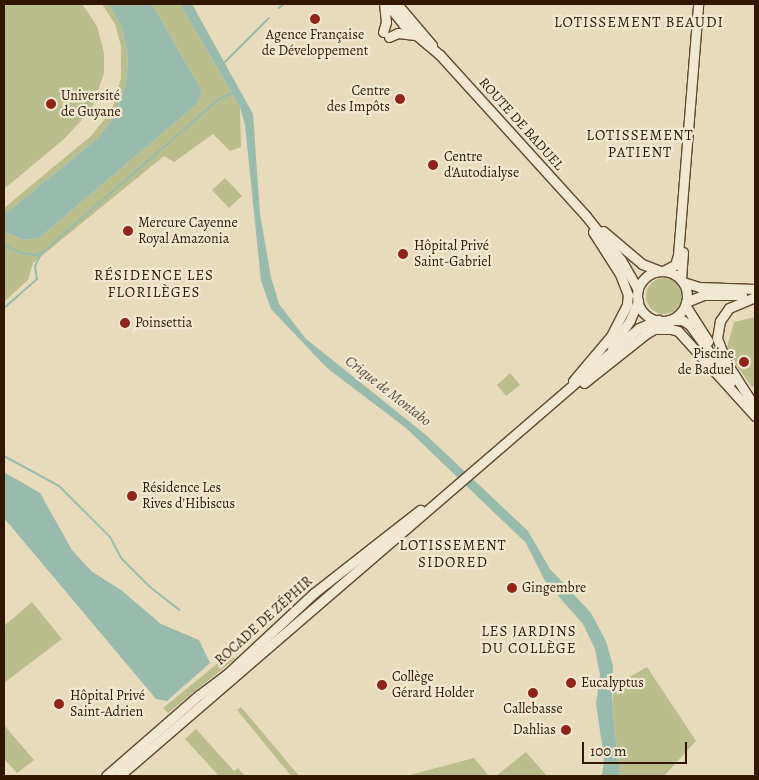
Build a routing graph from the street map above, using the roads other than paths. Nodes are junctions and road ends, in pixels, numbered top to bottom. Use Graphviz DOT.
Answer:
graph roads {
  1 [pos="385,4"];
  2 [pos="397,4"];
  3 [pos="698,4"];
  4 [pos="415,35"];
  5 [pos="436,51"];
  6 [pos="573,201"];
  7 [pos="681,215"];
  8 [pos="586,216"];
  9 [pos="662,271"];
  10 [pos="682,281"];
  11 [pos="755,289"];
  12 [pos="638,290"];
  13 [pos="755,292"];
  14 [pos="755,296"];
  15 [pos="638,301"];
  16 [pos="686,304"];
  17 [pos="658,320"];
  18 [pos="669,320"];
  19 [pos="600,364"];
  20 [pos="562,395"];
  21 [pos="755,407"];
  22 [pos="755,414"];
  23 [pos="445,494"];
  24 [pos="106,776"];
  25 [pos="120,776"];
  1 -- 4 [label="main road, ROUTE DE BADUEL"];
  1 -- 4 [label="main road"];
  2 -- 5 [label="main road, ROUTE DE BADUEL"];
  3 -- 7 [label="main road"];
  4 -- 5 [label="main road, ROUTE DE BADUEL"];
  5 -- 6 [label="main road, ROUTE DE BADUEL"];
  6 -- 8 [label="main road, ROUTE DE BADUEL"];
  6 -- 20 [label="main road"];
  7 -- 9 [label="main road"];
  7 -- 10 [label="main road"];
  8 -- 9 [label="main road, ROUTE DE BADUEL"];
  8 -- 12 [label="main road, ROUTE DE BADUEL"];
  9 -- 10 [label="main road"];
  9 -- 12 [label="main road"];
  10 -- 11 [label="main road"];
  10 -- 16 [label="main road"];
  12 -- 15 [label="main road"];
  13 -- 16 [label="main road"];
  14 -- 21 [label="main road"];
  15 -- 17 [label="main road"];
  15 -- 19 [label="main road, ROCADE DE ZÉPHIR"];
  16 -- 18 [label="main road"];
  16 -- 22 [label="main road"];
  17 -- 18 [label="main road"];
  17 -- 19 [label="main road, ROCADE DE ZÉPHIR"];
  18 -- 22 [label="main road"];
  19 -- 20 [label="main road, ROCADE DE ZÉPHIR"];
  20 -- 22 [label="main road"];
  20 -- 23 [label="main road, ROCADE DE ZÉPHIR"];
  23 -- 24 [label="main road, ROCADE DE ZÉPHIR"];
  23 -- 25 [label="main road, ROCADE DE ZÉPHIR"];
}
